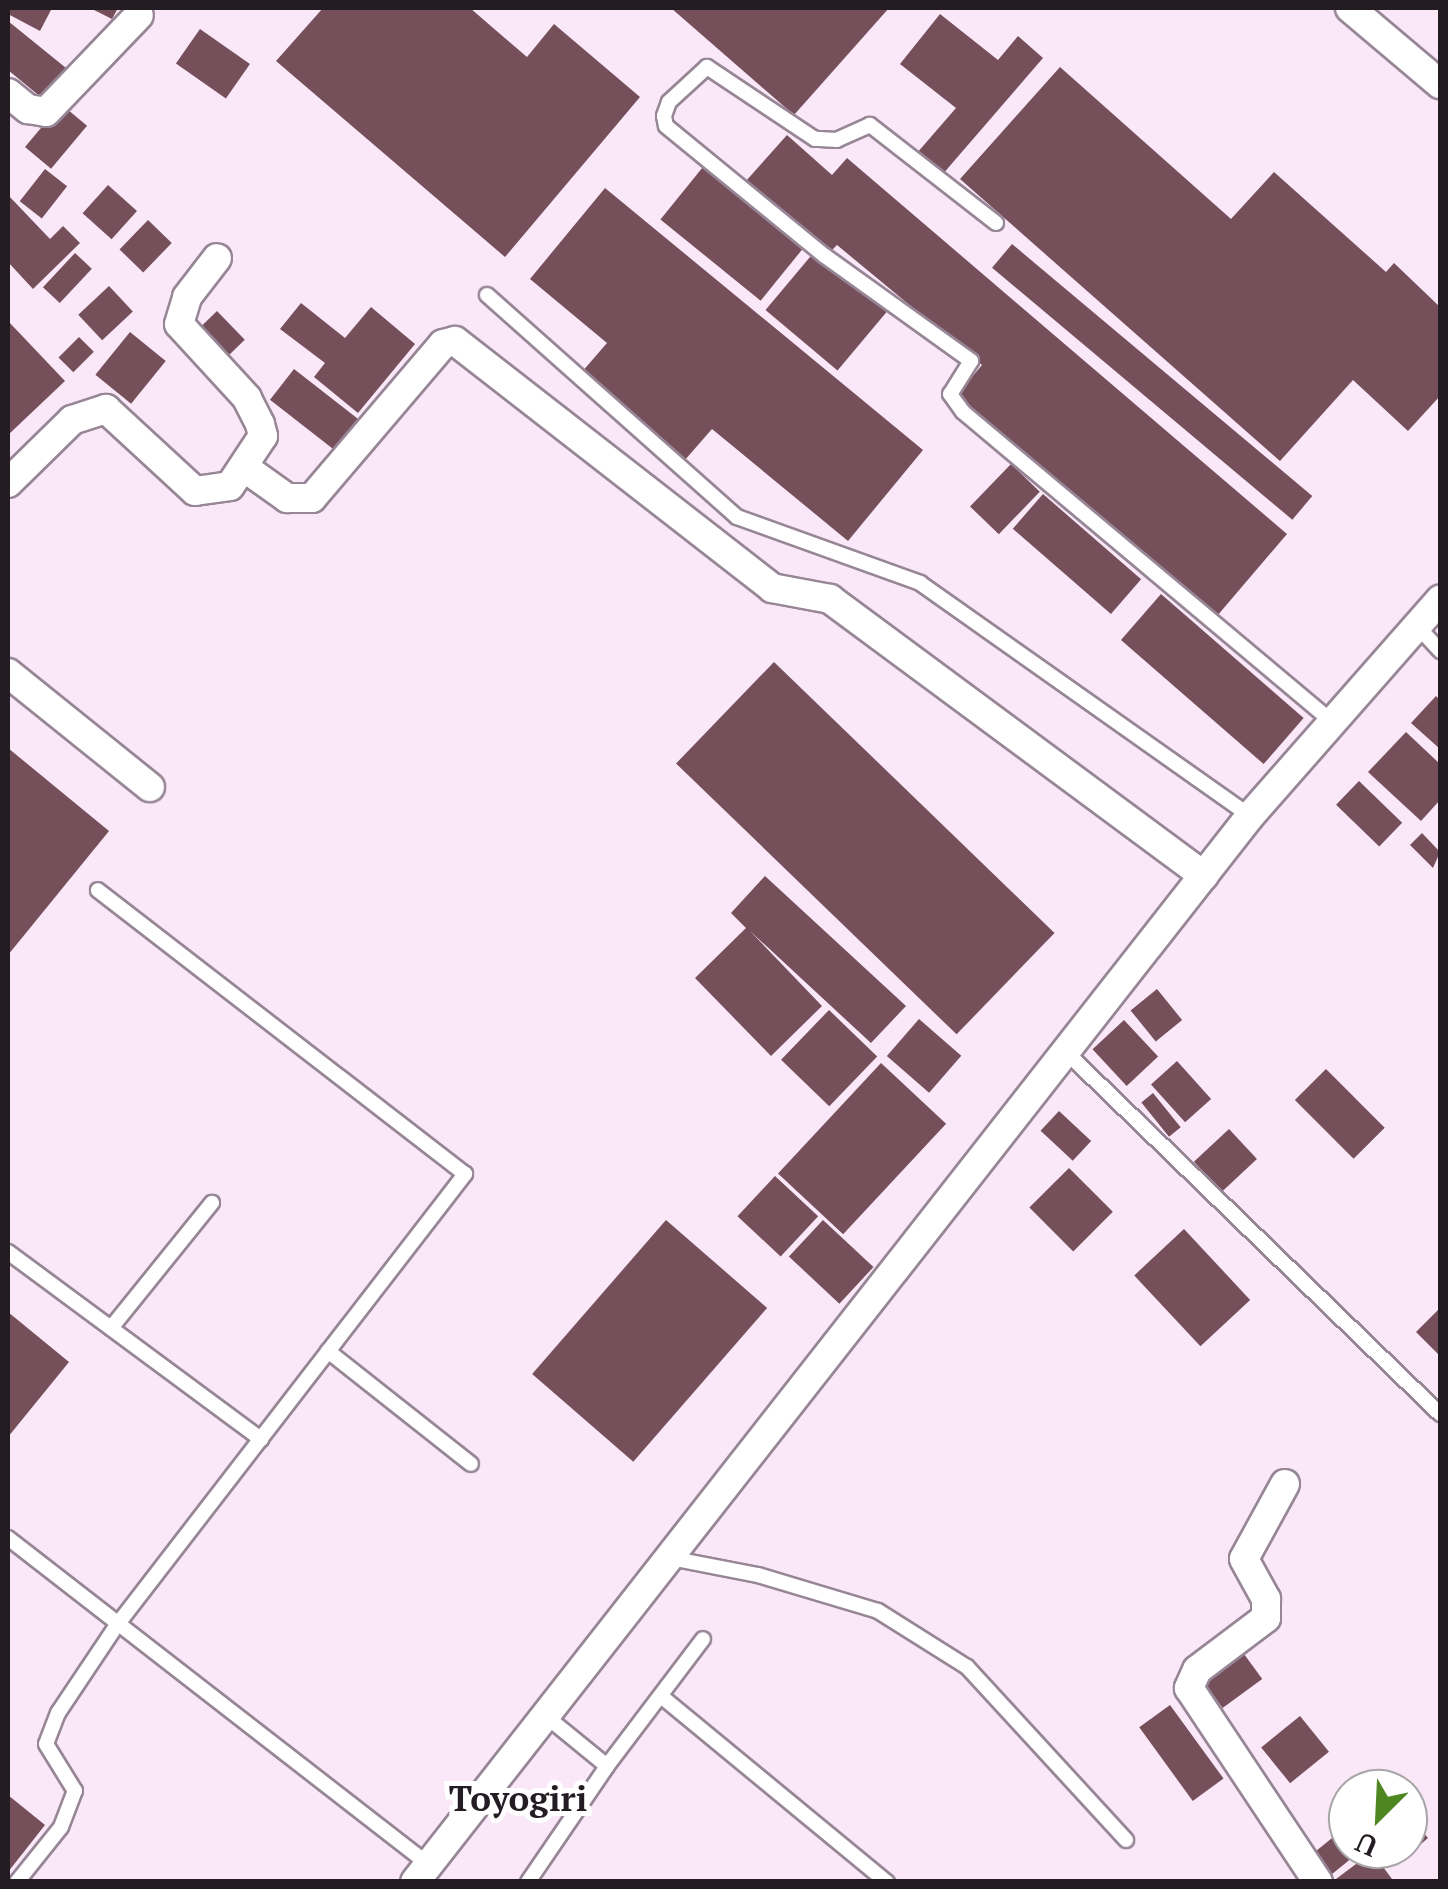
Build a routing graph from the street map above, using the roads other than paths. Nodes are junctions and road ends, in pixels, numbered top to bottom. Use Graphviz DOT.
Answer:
graph roads {
  1 [pos="1350,8"];
  2 [pos="139,16"];
  3 [pos="1440,84"];
  4 [pos="8,93"];
  5 [pos="996,224"];
  6 [pos="217,258"];
  7 [pos="487,295"];
  8 [pos="245,468"];
  9 [pos="8,483"];
  10 [pos="1440,600"];
  11 [pos="1418,628"];
  12 [pos="1440,651"];
  13 [pos="8,673"];
  14 [pos="1332,722"];
  15 [pos="150,787"];
  16 [pos="1250,816"];
  17 [pos="1204,876"];
  18 [pos="98,890"];
  19 [pos="1065,1052"];
  20 [pos="212,1203"];
  21 [pos="8,1252"];
  22 [pos="110,1328"];
  23 [pos="328,1352"];
  24 [pos="1440,1414"];
  25 [pos="261,1439"];
  26 [pos="471,1464"];
  27 [pos="1285,1484"];
  28 [pos="8,1538"];
  29 [pos="665,1557"];
  30 [pos="118,1625"];
  31 [pos="702,1639"];
  32 [pos="661,1696"];
  33 [pos="542,1712"];
  34 [pos="607,1766"];
  35 [pos="1126,1840"];
  36 [pos="421,1873"];
  37 [pos="16,1882"];
  38 [pos="528,1882"];
  39 [pos="886,1882"];
  40 [pos="1318,1882"];
  1 -- 3 [label="street"];
  2 -- 4 [label="street"];
  5 -- 14 [label="lane"];
  6 -- 8 [label="street"];
  7 -- 16 [label="lane"];
  8 -- 9 [label="street"];
  8 -- 17 [label="street"];
  10 -- 11 [label="street"];
  11 -- 12 [label="lane"];
  11 -- 14 [label="street"];
  13 -- 15 [label="street"];
  14 -- 16 [label="street"];
  16 -- 17 [label="street"];
  17 -- 19 [label="street"];
  18 -- 23 [label="lane"];
  19 -- 24 [label="lane"];
  19 -- 29 [label="street"];
  20 -- 22 [label="lane"];
  21 -- 22 [label="lane"];
  22 -- 25 [label="lane"];
  23 -- 25 [label="lane"];
  23 -- 26 [label="lane"];
  25 -- 30 [label="lane"];
  27 -- 40 [label="street"];
  28 -- 30 [label="lane"];
  29 -- 33 [label="street"];
  29 -- 35 [label="lane"];
  30 -- 36 [label="lane"];
  30 -- 37 [label="lane"];
  31 -- 32 [label="lane"];
  32 -- 34 [label="lane"];
  32 -- 39 [label="lane"];
  33 -- 34 [label="lane"];
  33 -- 36 [label="street"];
  34 -- 38 [label="lane"];
}
